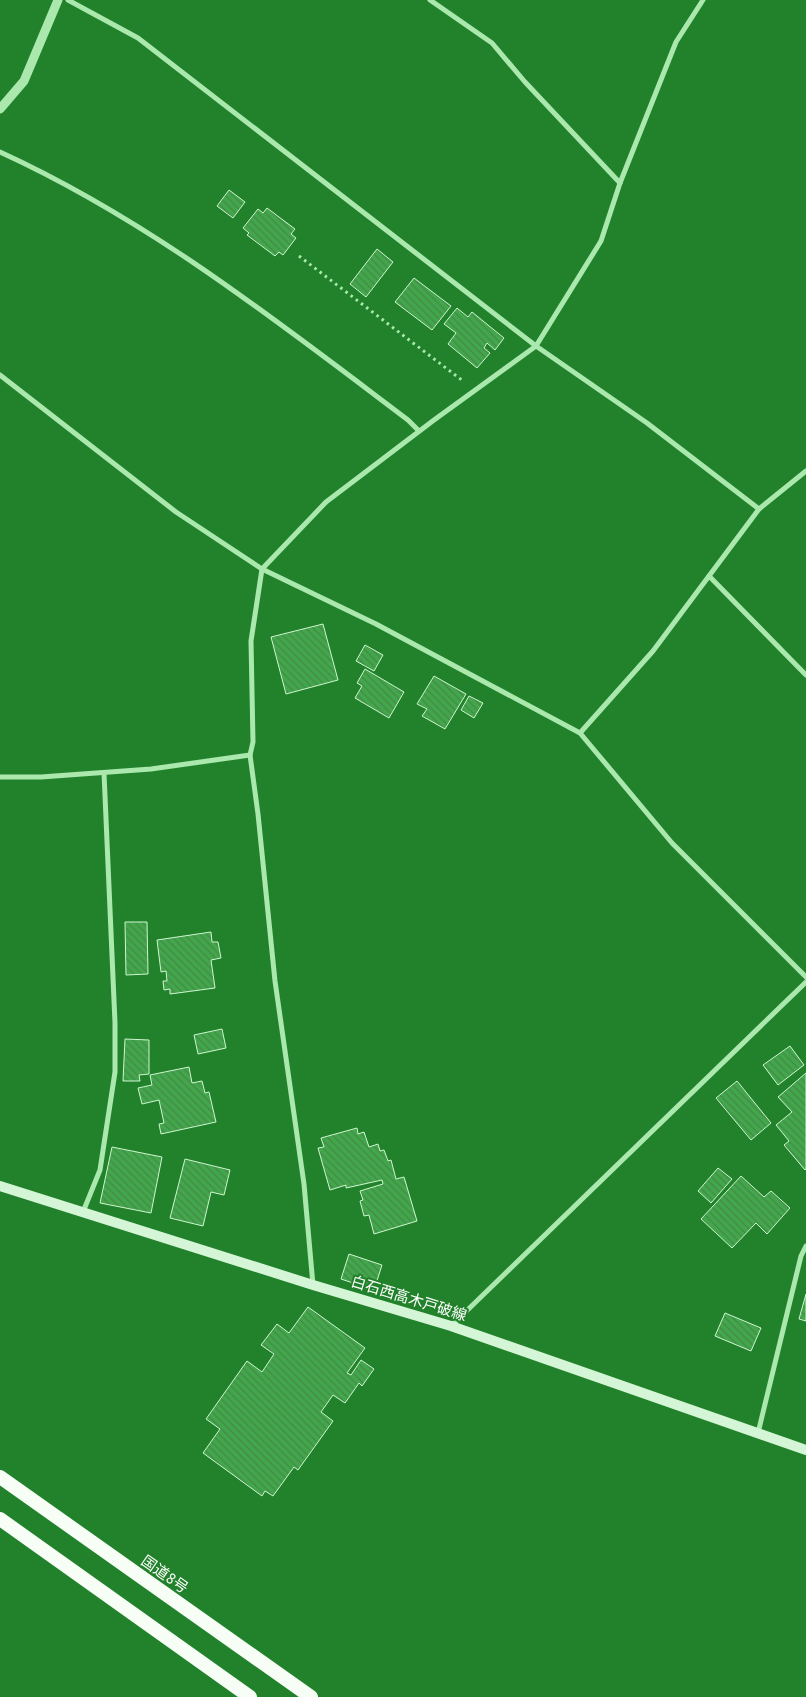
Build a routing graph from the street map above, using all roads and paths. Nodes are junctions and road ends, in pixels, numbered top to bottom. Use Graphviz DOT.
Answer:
graph roads {
  1 [pos="58,0"];
  2 [pos="68,0"];
  3 [pos="430,0"];
  4 [pos="703,0"];
  5 [pos="0,109"];
  6 [pos="0,152"];
  7 [pos="620,183"];
  8 [pos="299,256"];
  9 [pos="536,346"];
  10 [pos="0,376"];
  11 [pos="474,390"];
  12 [pos="419,431"];
  13 [pos="806,471"];
  14 [pos="759,509"];
  15 [pos="262,569"];
  16 [pos="709,576"];
  17 [pos="806,674"];
  18 [pos="580,733"];
  19 [pos="250,755"];
  20 [pos="104,773"];
  21 [pos="0,777"];
  22 [pos="806,977"];
  23 [pos="806,982"];
  24 [pos="0,1186"];
  25 [pos="83,1212"];
  26 [pos="806,1246"];
  27 [pos="313,1285"];
  28 [pos="450,1326"];
  29 [pos="758,1433"];
  30 [pos="806,1450"];
  31 [pos="0,1476"];
  32 [pos="0,1519"];
  33 [pos="250,1697"];
  34 [pos="310,1697"];
  1 -- 5 [label="street"];
  2 -- 9 [label="street"];
  3 -- 7 [label="street"];
  4 -- 7 [label="street"];
  6 -- 12 [label="street"];
  7 -- 9 [label="street"];
  8 -- 11 [label="path"];
  9 -- 11 [label="street"];
  9 -- 14 [label="street"];
  10 -- 15 [label="street"];
  11 -- 12 [label="street"];
  12 -- 15 [label="street"];
  13 -- 14 [label="street"];
  14 -- 16 [label="street"];
  15 -- 18 [label="street"];
  15 -- 19 [label="street"];
  16 -- 17 [label="street"];
  16 -- 18 [label="street"];
  18 -- 22 [label="street"];
  19 -- 20 [label="street"];
  19 -- 27 [label="street"];
  20 -- 21 [label="street"];
  20 -- 25 [label="street"];
  23 -- 28 [label="street"];
  24 -- 25 [label="main road, 白石西高木戸破線"];
  25 -- 27 [label="main road, 白石西高木戸破線"];
  26 -- 29 [label="street"];
  27 -- 28 [label="main road, 白石西高木戸破線"];
  28 -- 29 [label="main road, 白石西高木戸破線"];
  29 -- 30 [label="main road, 白石西高木戸破線"];
  31 -- 34 [label="highway, 国道8号"];
  32 -- 33 [label="highway"];
}
